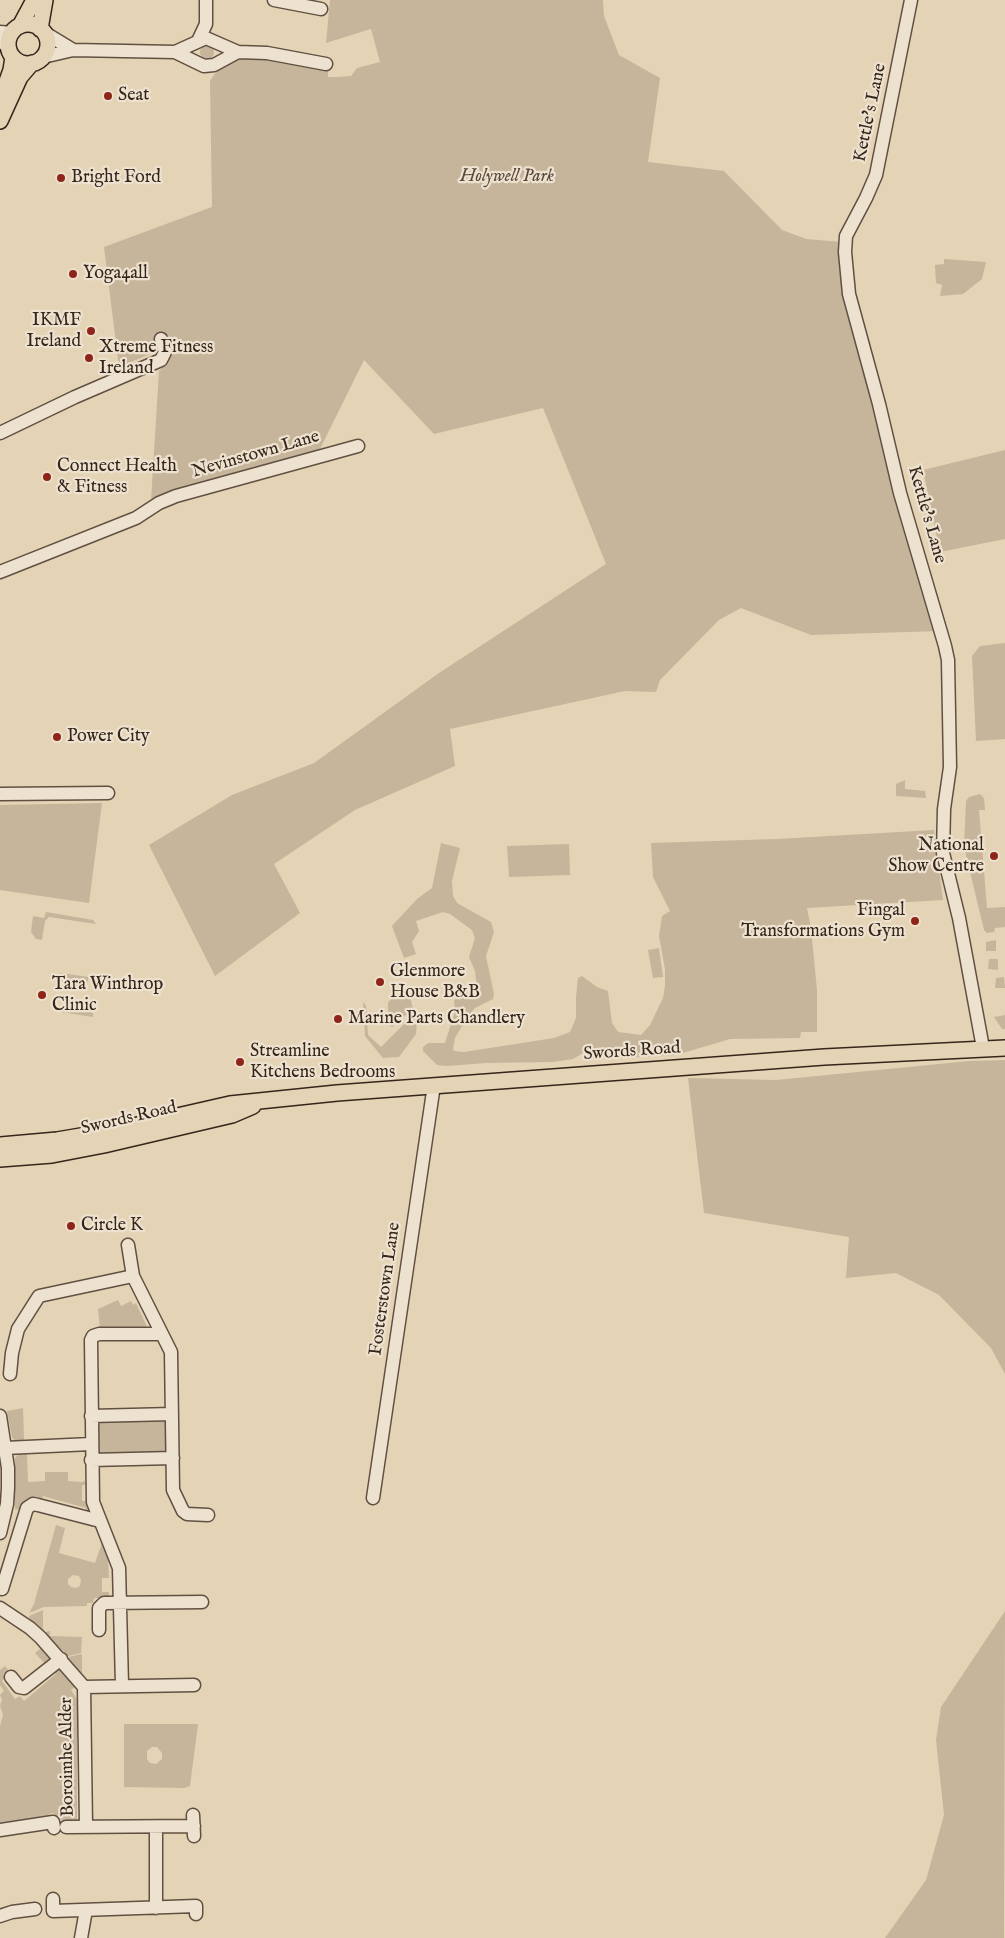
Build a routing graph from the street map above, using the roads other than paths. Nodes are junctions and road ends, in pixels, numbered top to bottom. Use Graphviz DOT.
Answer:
graph roads {
  1 [pos="34,0"];
  2 [pos="45,0"];
  3 [pos="206,0"];
  4 [pos="274,0"];
  5 [pos="911,0"];
  6 [pos="321,10"];
  7 [pos="206,24"];
  8 [pos="42,31"];
  9 [pos="9,39"];
  10 [pos="196,42"];
  11 [pos="216,42"];
  12 [pos="73,50"];
  13 [pos="175,52"];
  14 [pos="238,52"];
  15 [pos="38,60"];
  16 [pos="217,61"];
  17 [pos="195,62"];
  18 [pos="326,64"];
  19 [pos="0,99"];
  20 [pos="0,121"];
  21 [pos="161,339"];
  22 [pos="0,432"];
  23 [pos="358,446"];
  24 [pos="0,572"];
  25 [pos="108,793"];
  26 [pos="0,794"];
  27 [pos="983,1048"];
  28 [pos="1005,1048"];
  29 [pos="434,1085"];
  30 [pos="263,1102"];
  31 [pos="0,1145"];
  32 [pos="0,1159"];
  33 [pos="128,1245"];
  34 [pos="133,1276"];
  35 [pos="162,1334"];
  36 [pos="10,1374"];
  37 [pos="172,1414"];
  38 [pos="0,1416"];
  39 [pos="91,1416"];
  40 [pos="91,1444"];
  41 [pos="5,1448"];
  42 [pos="173,1458"];
  43 [pos="91,1460"];
  44 [pos="374,1498"];
  45 [pos="208,1515"];
  46 [pos="100,1521"];
  47 [pos="0,1533"];
  48 [pos="0,1588"];
  49 [pos="202,1601"];
  50 [pos="120,1603"];
  51 [pos="0,1608"];
  52 [pos="99,1630"];
  53 [pos="61,1659"];
  54 [pos="11,1677"];
  55 [pos="122,1685"];
  56 [pos="194,1685"];
  57 [pos="84,1686"];
  58 [pos="194,1826"];
  59 [pos="86,1827"];
  60 [pos="156,1827"];
  61 [pos="0,1830"];
  62 [pos="53,1899"];
  63 [pos="156,1908"];
  64 [pos="35,1909"];
  65 [pos="86,1910"];
  66 [pos="196,1914"];
  67 [pos="0,1916"];
  68 [pos="81,1938"];
  1 -- 9 [label="main road"];
  2 -- 8 [label="main road"];
  3 -- 7 [label="street"];
  4 -- 6 [label="street"];
  5 -- 27 [label="street, Kettle's Lane"];
  7 -- 10 [label="street"];
  7 -- 11 [label="street"];
  8 -- 9 [label="main road"];
  8 -- 12 [label="street"];
  8 -- 15 [label="main road"];
  9 -- 15 [label="main road"];
  9 -- 19 [label="main road"];
  10 -- 11 [label="street"];
  10 -- 13 [label="street"];
  10 -- 17 [label="street"];
  11 -- 14 [label="street"];
  11 -- 16 [label="street"];
  12 -- 13 [label="street"];
  12 -- 15 [label="street"];
  13 -- 17 [label="street"];
  14 -- 16 [label="street"];
  14 -- 18 [label="street"];
  15 -- 20 [label="main road"];
  16 -- 17 [label="street"];
  21 -- 22 [label="street"];
  23 -- 24 [label="street, Nevinstown Lane"];
  25 -- 26 [label="street"];
  27 -- 28 [label="main road, Swords Road"];
  27 -- 29 [label="main road, Swords Road"];
  29 -- 30 [label="main road, Swords Road"];
  29 -- 44 [label="street, Fosterstown Lane"];
  30 -- 31 [label="main road, Swords Road"];
  30 -- 32 [label="main road, Swords Road"];
  33 -- 34 [label="street"];
  34 -- 35 [label="street"];
  34 -- 36 [label="street"];
  35 -- 37 [label="street"];
  35 -- 39 [label="street"];
  37 -- 39 [label="street"];
  37 -- 42 [label="street"];
  38 -- 41 [label="street"];
  39 -- 40 [label="street"];
  40 -- 41 [label="street"];
  40 -- 43 [label="street"];
  41 -- 47 [label="street"];
  42 -- 43 [label="street"];
  42 -- 45 [label="street"];
  43 -- 46 [label="street"];
  46 -- 48 [label="street"];
  46 -- 50 [label="street"];
  49 -- 50 [label="street"];
  50 -- 52 [label="street"];
  50 -- 55 [label="street"];
  51 -- 53 [label="street"];
  53 -- 54 [label="street"];
  53 -- 57 [label="street"];
  55 -- 56 [label="street"];
  55 -- 57 [label="street"];
  57 -- 59 [label="street, Boroimhe Alder"];
  58 -- 60 [label="street, Boroimhe Alder"];
  59 -- 60 [label="street, Boroimhe Alder"];
  59 -- 61 [label="street, Boroimhe Alder"];
  60 -- 63 [label="street"];
  62 -- 65 [label="street"];
  63 -- 65 [label="street"];
  63 -- 66 [label="street"];
  64 -- 67 [label="street"];
  65 -- 68 [label="street"];
}
